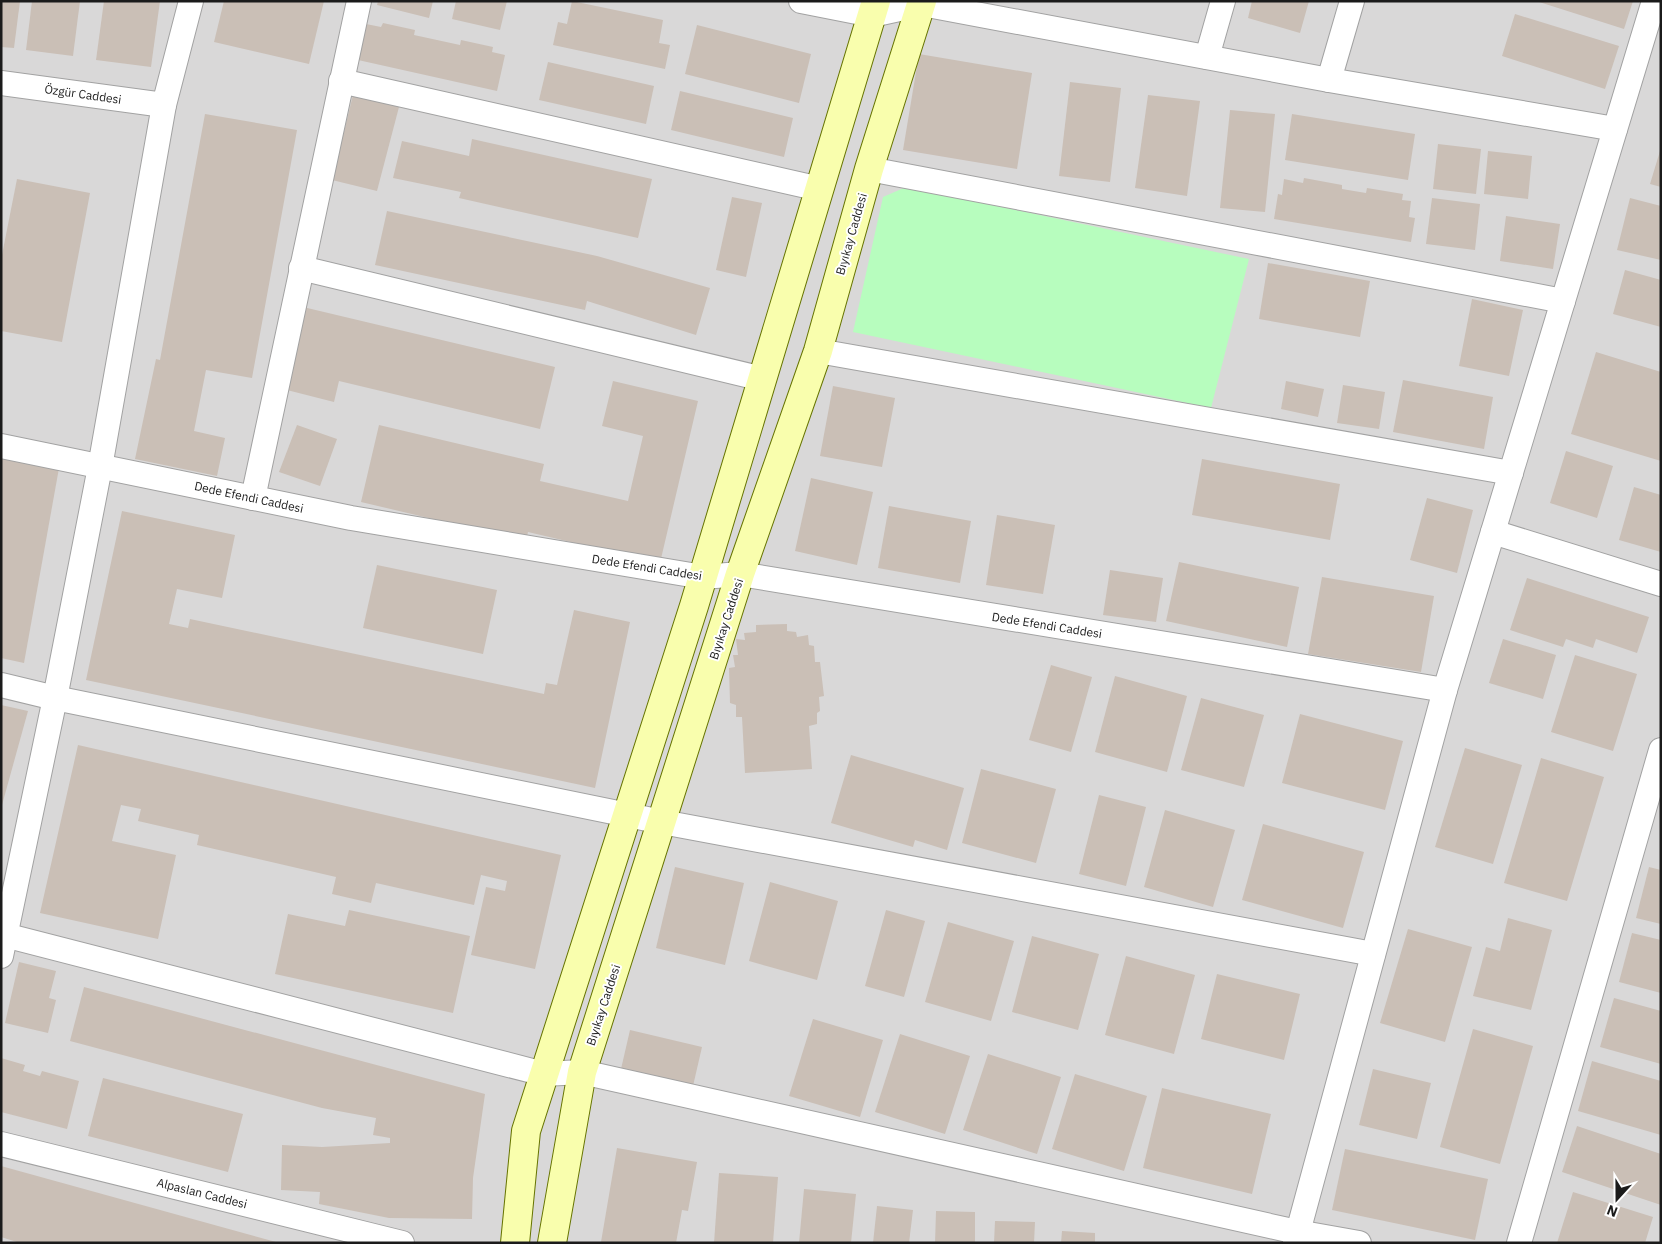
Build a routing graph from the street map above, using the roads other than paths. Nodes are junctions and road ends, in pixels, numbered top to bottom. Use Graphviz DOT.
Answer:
graph roads {
  1 [pos="191,1"];
  2 [pos="359,1"];
  3 [pos="801,1"];
  4 [pos="1223,1"];
  5 [pos="1352,1"];
  6 [pos="1654,1"];
  7 [pos="922,3"];
  8 [pos="874,8"];
  9 [pos="1654,27"];
  10 [pos="1207,57"];
  11 [pos="1329,80"];
  12 [pos="341,81"];
  13 [pos="1,83"];
  14 [pos="164,105"];
  15 [pos="1615,129"];
  16 [pos="869,169"];
  17 [pos="820,188"];
  18 [pos="301,268"];
  19 [pos="1563,301"];
  20 [pos="818,351"];
  21 [pos="762,379"];
  22 [pos="1,446"];
  23 [pos="100,466"];
  24 [pos="1511,473"];
  25 [pos="253,498"];
  26 [pos="1493,532"];
  27 [pos="740,574"];
  28 [pos="703,578"];
  29 [pos="1661,584"];
  30 [pos="1,684"];
  31 [pos="1445,690"];
  32 [pos="55,698"];
  33 [pos="1661,750"];
  34 [pos="627,814"];
  35 [pos="662,822"];
  36 [pos="3,942"];
  37 [pos="1373,954"];
  38 [pos="582,1072"];
  39 [pos="544,1074"];
  40 [pos="1,1144"];
  41 [pos="1296,1237"];
  42 [pos="402,1243"];
  43 [pos="515,1243"];
  44 [pos="552,1243"];
  45 [pos="1359,1243"];
  46 [pos="1519,1243"];
  1 -- 14 [label="street"];
  2 -- 12 [label="street"];
  3 -- 8 [label="street"];
  4 -- 10 [label="street"];
  5 -- 11 [label="street"];
  6 -- 9 [label="street"];
  7 -- 8 [label="street"];
  7 -- 10 [label="street"];
  7 -- 16 [label="street, Bıyıkay Caddesi"];
  8 -- 17 [label="street"];
  9 -- 15 [label="street"];
  10 -- 11 [label="street"];
  11 -- 15 [label="street"];
  12 -- 17 [label="street"];
  12 -- 18 [label="street"];
  13 -- 14 [label="street, Özgür Caddesi"];
  14 -- 23 [label="street"];
  15 -- 19 [label="street"];
  16 -- 19 [label="street"];
  16 -- 20 [label="street, Bıyıkay Caddesi"];
  17 -- 21 [label="street"];
  18 -- 21 [label="street"];
  18 -- 25 [label="street"];
  19 -- 24 [label="street"];
  20 -- 24 [label="street"];
  20 -- 27 [label="street, Bıyıkay Caddesi"];
  21 -- 28 [label="street"];
  22 -- 23 [label="street, Dede Efendi Caddesi"];
  23 -- 25 [label="street, Dede Efendi Caddesi"];
  23 -- 32 [label="street"];
  24 -- 26 [label="street"];
  25 -- 28 [label="street, Dede Efendi Caddesi"];
  26 -- 29 [label="street"];
  26 -- 31 [label="street"];
  27 -- 28 [label="street, Dede Efendi Caddesi"];
  27 -- 31 [label="street, Dede Efendi Caddesi"];
  27 -- 35 [label="street, Bıyıkay Caddesi"];
  28 -- 34 [label="street"];
  30 -- 32 [label="street"];
  31 -- 37 [label="street"];
  32 -- 34 [label="street"];
  32 -- 36 [label="street"];
  33 -- 46 [label="street"];
  34 -- 35 [label="street"];
  34 -- 39 [label="street"];
  35 -- 37 [label="street"];
  35 -- 38 [label="street, Bıyıkay Caddesi"];
  36 -- 39 [label="street"];
  37 -- 41 [label="street"];
  38 -- 39 [label="street"];
  38 -- 41 [label="street"];
  38 -- 44 [label="street, Bıyıkay Caddesi"];
  39 -- 43 [label="street"];
  40 -- 42 [label="street, Alpaslan Caddesi"];
  41 -- 45 [label="street"];
}
